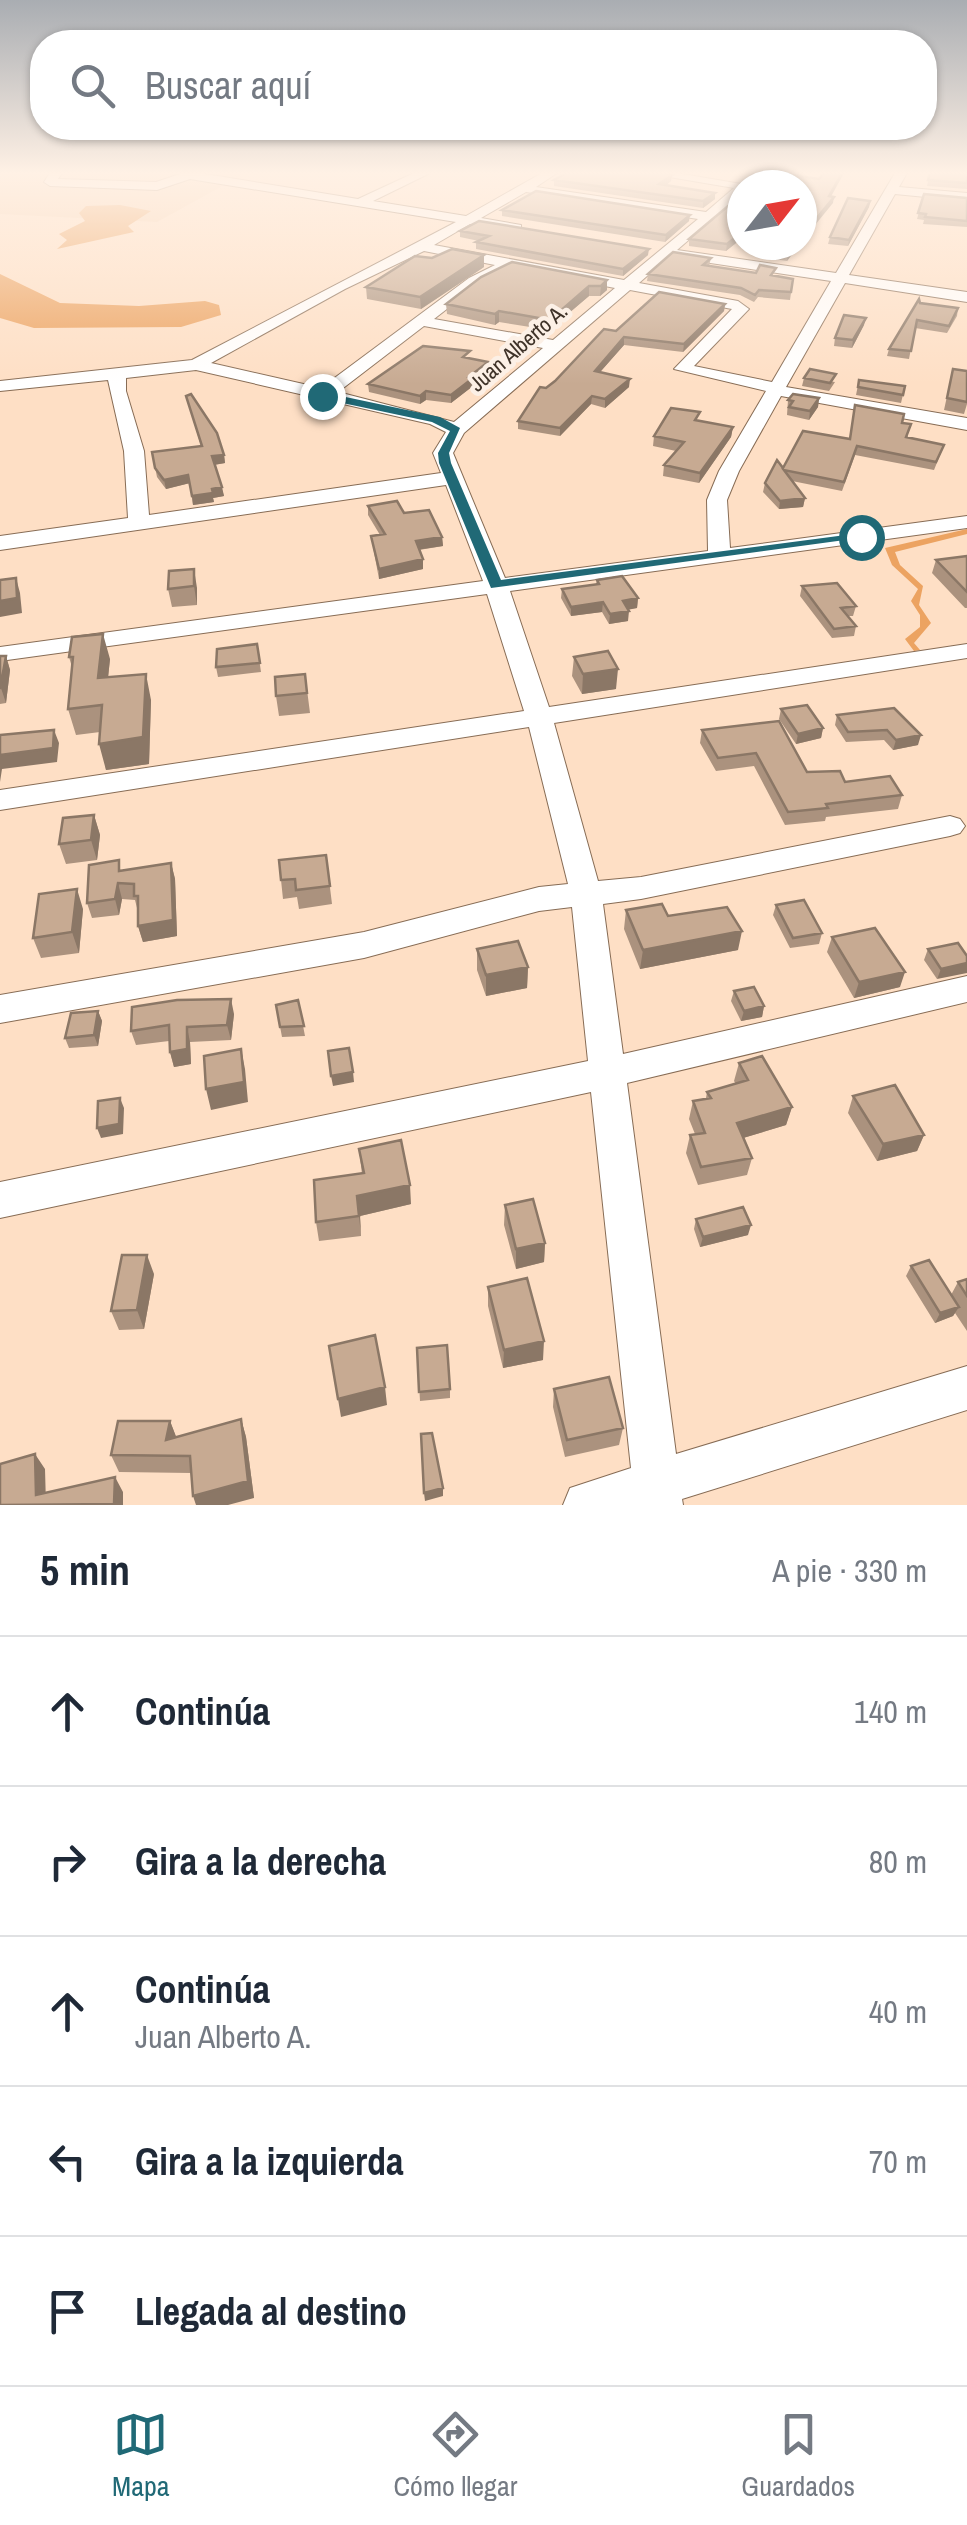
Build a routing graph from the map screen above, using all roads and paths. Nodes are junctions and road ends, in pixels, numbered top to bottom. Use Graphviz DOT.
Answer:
graph roads {
  1 [pos="428,243"];
  2 [pos="674,243"];
  3 [pos="862,243"];
  4 [pos="422,247"];
  5 [pos="646,249"];
  6 [pos="664,252"];
  7 [pos="512,262"];
  8 [pos="842,280"];
  9 [pos="628,283"];
  10 [pos="967,297"];
  11 [pos="422,321"];
  12 [pos="554,345"];
  13 [pos="196,365"];
  14 [pos="117,372"];
  15 [pos="0,386"];
  16 [pos="776,389"];
  17 [pos="322,396"];
  18 [pos="967,424"];
  19 [pos="456,430"];
  20 [pos="450,478"];
  21 [pos="139,522"];
  22 [pos="967,522"];
  23 [pos="0,542"];
  24 [pos="719,556"];
  25 [pos="496,585"];
  26 [pos="967,651"];
  27 [pos="0,654"];
  28 [pos="539,714"];
  29 [pos="0,800"];
  30 [pos="950,826"];
  31 [pos="586,894"];
  32 [pos="967,989"];
  33 [pos="0,1009"];
  34 [pos="606,1074"];
  35 [pos="0,1200"];
  36 [pos="967,1388"];
  37 [pos="658,1495"];
  38 [pos="587,1505"];
  1 -- 4 [label="street"];
  2 -- 6 [label="street, Juan Alberto A."];
  3 -- 8 [label="street"];
  4 -- 7 [label="street"];
  4 -- 13 [label="street"];
  5 -- 6 [label="street"];
  6 -- 8 [label="street"];
  6 -- 9 [label="street, Juan Alberto A."];
  7 -- 9 [label="street"];
  7 -- 11 [label="street"];
  8 -- 10 [label="street"];
  8 -- 16 [label="street"];
  9 -- 12 [label="street, Juan Alberto A."];
  9 -- 16 [label="street"];
  11 -- 12 [label="street"];
  11 -- 17 [label="street"];
  12 -- 19 [label="street, Juan Alberto A."];
  13 -- 14 [label="street"];
  13 -- 17 [label="street"];
  14 -- 15 [label="street"];
  14 -- 21 [label="street"];
  16 -- 18 [label="street"];
  16 -- 24 [label="street"];
  17 -- 19 [label="street"];
  19 -- 20 [label="street"];
  20 -- 21 [label="street"];
  20 -- 25 [label="street"];
  21 -- 23 [label="street"];
  22 -- 24 [label="street"];
  24 -- 25 [label="street"];
  25 -- 27 [label="street"];
  25 -- 28 [label="street"];
  26 -- 28 [label="street"];
  28 -- 29 [label="street"];
  28 -- 31 [label="street"];
  30 -- 31 [label="street"];
  31 -- 33 [label="street"];
  31 -- 34 [label="street"];
  32 -- 34 [label="street"];
  34 -- 35 [label="street"];
  34 -- 37 [label="street"];
  36 -- 37 [label="street"];
  37 -- 38 [label="street"];
}
